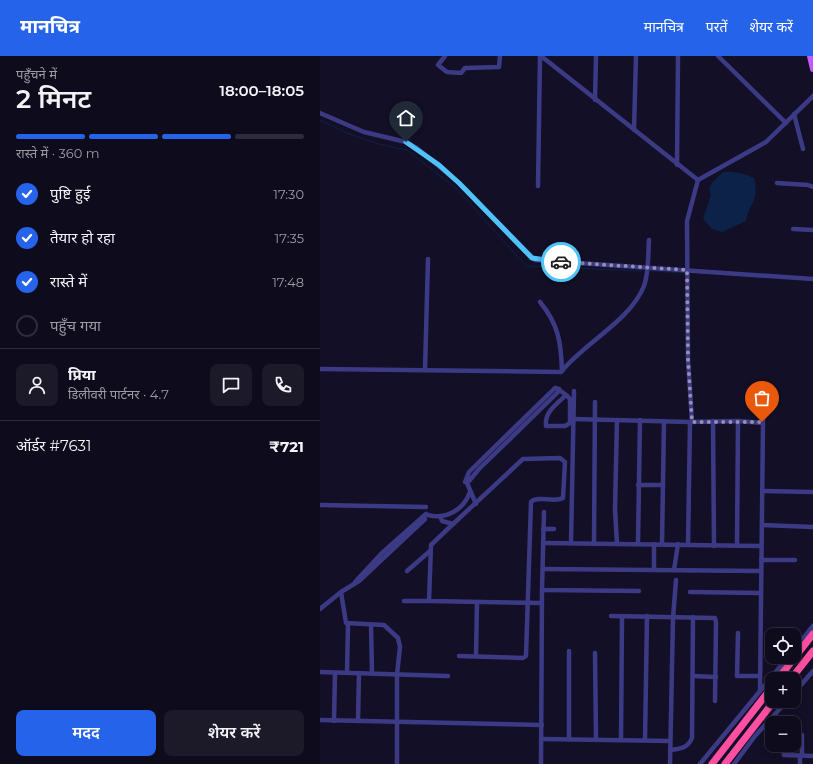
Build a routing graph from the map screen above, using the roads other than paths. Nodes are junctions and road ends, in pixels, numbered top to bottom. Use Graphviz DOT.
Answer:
graph roads {
  1 [pos="446,56"];
  2 [pos="500,56"];
  3 [pos="540,56"];
  4 [pos="596,56"];
  5 [pos="636,56"];
  6 [pos="678,56"];
  7 [pos="718,56"];
  8 [pos="810,56"];
  9 [pos="813,69"];
  10 [pos="813,96"];
  11 [pos="595,100"];
  12 [pos="320,113"];
  13 [pos="794,114"];
  14 [pos="786,123"];
  15 [pos="634,130"];
  16 [pos="803,150"];
  17 [pos="677,165"];
  18 [pos="698,180"];
  19 [pos="777,183"];
  20 [pos="538,186"];
  21 [pos="813,187"];
  22 [pos="793,229"];
  23 [pos="813,230"];
  24 [pos="649,240"];
  25 [pos="428,259"];
  26 [pos="647,268"];
  27 [pos="687,270"];
  28 [pos="813,279"];
  29 [pos="540,302"];
  30 [pos="320,369"];
  31 [pos="425,370"];
  32 [pos="562,371"];
  33 [pos="574,391"];
  34 [pos="566,395"];
  35 [pos="764,395"];
  36 [pos="596,402"];
  37 [pos="574,419"];
  38 [pos="595,419"];
  39 [pos="618,420"];
  40 [pos="640,420"];
  41 [pos="664,421"];
  42 [pos="713,421"];
  43 [pos="738,421"];
  44 [pos="691,422"];
  45 [pos="763,422"];
  46 [pos="638,485"];
  47 [pos="663,485"];
  48 [pos="763,491"];
  49 [pos="470,492"];
  50 [pos="813,492"];
  51 [pos="476,504"];
  52 [pos="320,506"];
  53 [pos="426,507"];
  54 [pos="544,512"];
  55 [pos="440,516"];
  56 [pos="454,524"];
  57 [pos="762,525"];
  58 [pos="813,527"];
  59 [pos="543,529"];
  60 [pos="554,529"];
  61 [pos="543,543"];
  62 [pos="570,543"];
  63 [pos="638,543"];
  64 [pos="594,544"];
  65 [pos="616,544"];
  66 [pos="654,544"];
  67 [pos="662,544"];
  68 [pos="678,544"];
  69 [pos="688,544"];
  70 [pos="714,546"];
  71 [pos="737,546"];
  72 [pos="761,546"];
  73 [pos="430,551"];
  74 [pos="761,560"];
  75 [pos="795,560"];
  76 [pos="543,568"];
  77 [pos="654,569"];
  78 [pos="674,570"];
  79 [pos="407,571"];
  80 [pos="761,571"];
  81 [pos="676,580"];
  82 [pos="542,590"];
  83 [pos="640,591"];
  84 [pos="341,592"];
  85 [pos="690,592"];
  86 [pos="761,593"];
  87 [pos="404,601"];
  88 [pos="429,601"];
  89 [pos="477,602"];
  90 [pos="529,603"];
  91 [pos="542,603"];
  92 [pos="320,609"];
  93 [pos="612,616"];
  94 [pos="622,616"];
  95 [pos="647,616"];
  96 [pos="693,617"];
  97 [pos="673,618"];
  98 [pos="348,624"];
  99 [pos="371,625"];
  100 [pos="813,626"];
  101 [pos="738,633"];
  102 [pos="813,634"];
  103 [pos="801,641"];
  104 [pos="813,651"];
  105 [pos="569,652"];
  106 [pos="595,653"];
  107 [pos="459,656"];
  108 [pos="476,656"];
  109 [pos="782,664"];
  110 [pos="779,668"];
  111 [pos="813,671"];
  112 [pos="320,672"];
  113 [pos="783,672"];
  114 [pos="796,672"];
  115 [pos="334,673"];
  116 [pos="347,673"];
  117 [pos="359,673"];
  118 [pos="372,673"];
  119 [pos="397,675"];
  120 [pos="448,676"];
  121 [pos="693,676"];
  122 [pos="760,676"];
  123 [pos="716,677"];
  124 [pos="802,684"];
  125 [pos="760,691"];
  126 [pos="765,696"];
  127 [pos="715,701"];
  128 [pos="769,708"];
  129 [pos="781,708"];
  130 [pos="320,720"];
  131 [pos="334,720"];
  132 [pos="358,721"];
  133 [pos="398,722"];
  134 [pos="542,724"];
  135 [pos="802,735"];
  136 [pos="542,739"];
  137 [pos="569,739"];
  138 [pos="596,740"];
  139 [pos="621,740"];
  140 [pos="645,740"];
  141 [pos="670,741"];
  142 [pos="670,750"];
  143 [pos="783,752"];
  144 [pos="801,756"];
  145 [pos="813,756"];
  146 [pos="397,764"];
  147 [pos="541,764"];
  148 [pos="670,764"];
  149 [pos="700,764"];
  150 [pos="712,764"];
  151 [pos="725,764"];
  152 [pos="734,764"];
  153 [pos="800,764"];
  1 -- 2 [label="street"];
  3 -- 11 [label="street"];
  3 -- 20 [label="street"];
  4 -- 11 [label="street"];
  5 -- 15 [label="street"];
  6 -- 17 [label="street"];
  7 -- 14 [label="street"];
  8 -- 9 [label="main road"];
  10 -- 13 [label="street"];
  11 -- 15 [label="street"];
  12 -- 26 [label="street"];
  13 -- 14 [label="street"];
  13 -- 16 [label="street"];
  14 -- 18 [label="street"];
  15 -- 17 [label="street"];
  17 -- 18 [label="street"];
  18 -- 27 [label="street"];
  19 -- 21 [label="street"];
  22 -- 23 [label="street"];
  24 -- 26 [label="street"];
  25 -- 31 [label="street"];
  26 -- 27 [label="street"];
  26 -- 32 [label="street"];
  27 -- 28 [label="street"];
  27 -- 44 [label="street"];
  29 -- 32 [label="street"];
  30 -- 31 [label="street"];
  31 -- 32 [label="street"];
  33 -- 37 [label="street"];
  34 -- 34 [label="street"];
  34 -- 49 [label="street"];
  35 -- 45 [label="street"];
  36 -- 38 [label="street"];
  37 -- 38 [label="street"];
  37 -- 62 [label="street"];
  38 -- 39 [label="street"];
  38 -- 64 [label="street"];
  39 -- 40 [label="street"];
  39 -- 65 [label="street"];
  40 -- 41 [label="street"];
  40 -- 46 [label="street"];
  41 -- 44 [label="street"];
  41 -- 47 [label="street"];
  42 -- 43 [label="street"];
  42 -- 44 [label="street"];
  42 -- 70 [label="street"];
  43 -- 45 [label="street"];
  43 -- 71 [label="street"];
  44 -- 69 [label="street"];
  45 -- 48 [label="street"];
  46 -- 47 [label="street"];
  46 -- 63 [label="street"];
  47 -- 67 [label="street"];
  48 -- 50 [label="street"];
  48 -- 57 [label="street"];
  49 -- 51 [label="street"];
  49 -- 55 [label="street"];
  51 -- 56 [label="street"];
  51 -- 90 [label="street"];
  52 -- 53 [label="street"];
  54 -- 59 [label="street"];
  55 -- 56 [label="street"];
  55 -- 84 [label="street"];
  56 -- 73 [label="street"];
  57 -- 58 [label="street"];
  57 -- 72 [label="street"];
  59 -- 60 [label="street"];
  59 -- 61 [label="street"];
  61 -- 62 [label="street"];
  61 -- 76 [label="street"];
  62 -- 64 [label="street"];
  63 -- 65 [label="street"];
  63 -- 66 [label="street"];
  64 -- 65 [label="street"];
  66 -- 67 [label="street"];
  66 -- 77 [label="street"];
  67 -- 68 [label="street"];
  68 -- 69 [label="street"];
  68 -- 78 [label="street"];
  69 -- 70 [label="street"];
  70 -- 71 [label="street"];
  71 -- 72 [label="street"];
  72 -- 74 [label="street"];
  73 -- 79 [label="street"];
  73 -- 88 [label="street"];
  74 -- 75 [label="street"];
  74 -- 80 [label="street"];
  76 -- 77 [label="street"];
  76 -- 82 [label="street"];
  77 -- 78 [label="street"];
  78 -- 80 [label="street"];
  80 -- 86 [label="street"];
  81 -- 97 [label="street"];
  82 -- 83 [label="street"];
  82 -- 91 [label="street"];
  84 -- 92 [label="street"];
  84 -- 98 [label="street"];
  85 -- 86 [label="street"];
  86 -- 122 [label="street"];
  87 -- 88 [label="street"];
  88 -- 89 [label="street"];
  89 -- 90 [label="street"];
  89 -- 108 [label="street"];
  90 -- 91 [label="street"];
  90 -- 108 [label="street"];
  91 -- 134 [label="street"];
  93 -- 94 [label="street"];
  94 -- 95 [label="street"];
  94 -- 139 [label="street"];
  95 -- 97 [label="street"];
  95 -- 140 [label="street"];
  96 -- 97 [label="street"];
  96 -- 121 [label="street"];
  96 -- 123 [label="street"];
  97 -- 141 [label="street"];
  98 -- 99 [label="street"];
  98 -- 116 [label="street"];
  99 -- 118 [label="street"];
  99 -- 119 [label="street"];
  100 -- 103 [label="street"];
  101 -- 122 [label="street"];
  102 -- 113 [label="highway, bridge"];
  104 -- 114 [label="highway, bridge"];
  105 -- 137 [label="street"];
  106 -- 138 [label="street"];
  107 -- 108 [label="street"];
  109 -- 110 [label="street"];
  110 -- 124 [label="street"];
  110 -- 125 [label="street"];
  111 -- 124 [label="street"];
  112 -- 115 [label="street"];
  115 -- 116 [label="street"];
  115 -- 131 [label="street"];
  116 -- 117 [label="street"];
  117 -- 118 [label="street"];
  117 -- 132 [label="street"];
  118 -- 119 [label="street"];
  119 -- 120 [label="street"];
  119 -- 133 [label="street"];
  121 -- 123 [label="street"];
  121 -- 142 [label="street"];
  122 -- 125 [label="street"];
  123 -- 127 [label="street"];
  125 -- 149 [label="street"];
  126 -- 150 [label="highway"];
  128 -- 151 [label="highway"];
  129 -- 152 [label="street"];
  130 -- 131 [label="street"];
  131 -- 132 [label="street"];
  132 -- 133 [label="street"];
  133 -- 134 [label="street"];
  133 -- 146 [label="street"];
  134 -- 136 [label="street"];
  135 -- 144 [label="street"];
  136 -- 137 [label="street"];
  136 -- 147 [label="street"];
  137 -- 138 [label="street"];
  138 -- 139 [label="street"];
  139 -- 140 [label="street"];
  140 -- 141 [label="street"];
  141 -- 142 [label="street"];
  142 -- 148 [label="street"];
  143 -- 144 [label="street"];
  144 -- 145 [label="street"];
  144 -- 153 [label="street"];
}
